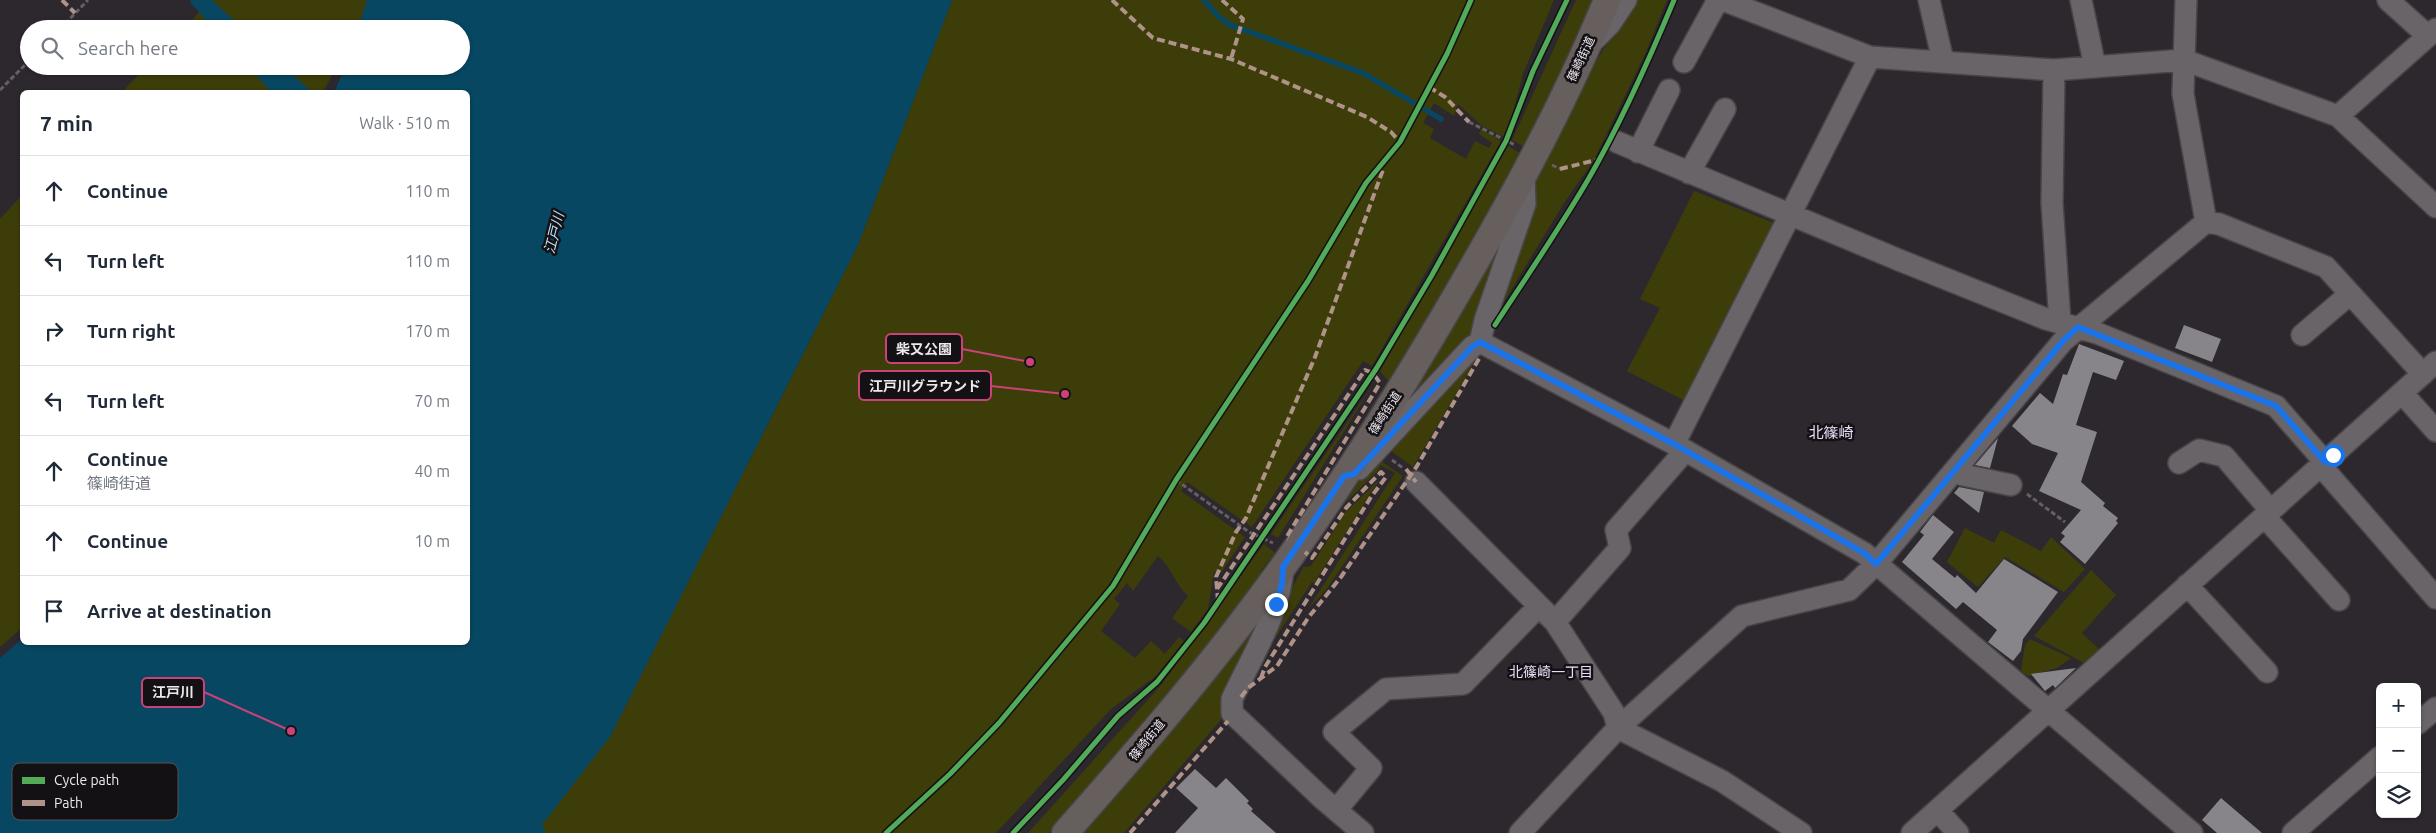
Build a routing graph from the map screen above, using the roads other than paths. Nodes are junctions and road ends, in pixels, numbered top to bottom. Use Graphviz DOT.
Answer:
graph roads {
  1 [pos="1607,0"];
  2 [pos="1626,0"];
  3 [pos="1718,0"];
  4 [pos="1723,0"];
  5 [pos="1929,0"];
  6 [pos="2081,0"];
  7 [pos="2186,0"];
  8 [pos="2388,0"];
  9 [pos="2432,32"];
  10 [pos="1588,47"];
  11 [pos="1870,57"];
  12 [pos="2184,60"];
  13 [pos="1943,61"];
  14 [pos="1684,62"];
  15 [pos="2094,67"];
  16 [pos="2054,70"];
  17 [pos="1668,90"];
  18 [pos="1725,109"];
  19 [pos="2338,116"];
  20 [pos="1617,142"];
  21 [pos="1638,152"];
  22 [pos="1689,173"];
  23 [pos="1524,175"];
  24 [pos="2436,206"];
  25 [pos="1791,213"];
  26 [pos="2206,222"];
  27 [pos="2350,294"];
  28 [pos="2069,325"];
  29 [pos="2302,335"];
  30 [pos="1480,342"];
  31 [pos="2430,368"];
  32 [pos="2402,393"];
  33 [pos="2436,431"];
  34 [pos="1680,448"];
  35 [pos="2179,463"];
  36 [pos="2323,464"];
  37 [pos="1955,471"];
  38 [pos="1344,476"];
  39 [pos="1416,482"];
  40 [pos="2016,487"];
  41 [pos="2268,514"];
  42 [pos="1876,564"];
  43 [pos="1283,567"];
  44 [pos="2187,585"];
  45 [pos="2436,598"];
  46 [pos="2339,600"];
  47 [pos="1540,606"];
  48 [pos="1555,622"];
  49 [pos="2267,672"];
  50 [pos="2436,708"];
  51 [pos="2048,710"];
  52 [pos="2421,721"];
  53 [pos="1618,728"];
  54 [pos="2376,760"];
  55 [pos="1337,809"];
  56 [pos="1938,811"];
  57 [pos="1065,833"];
  58 [pos="1364,833"];
  59 [pos="1520,833"];
  60 [pos="1801,833"];
  61 [pos="1912,833"];
  62 [pos="1958,833"];
  63 [pos="2192,833"];
  64 [pos="2293,833"];
  1 -- 10 [label="main road, 篠崎街道"];
  2 -- 10 [label="street"];
  3 -- 14 [label="street"];
  4 -- 11 [label="street"];
  5 -- 13 [label="street"];
  6 -- 15 [label="street"];
  7 -- 12 [label="street"];
  8 -- 9 [label="street"];
  9 -- 19 [label="street"];
  10 -- 23 [label="main road, 篠崎街道"];
  11 -- 13 [label="street"];
  11 -- 25 [label="street"];
  12 -- 15 [label="street"];
  12 -- 19 [label="street"];
  12 -- 26 [label="street"];
  13 -- 16 [label="street"];
  15 -- 16 [label="street"];
  16 -- 28 [label="street"];
  17 -- 21 [label="street"];
  18 -- 22 [label="street"];
  19 -- 24 [label="street"];
  20 -- 21 [label="street"];
  21 -- 22 [label="street"];
  22 -- 25 [label="street"];
  23 -- 30 [label="street"];
  23 -- 38 [label="main road, 篠崎街道"];
  25 -- 28 [label="street"];
  25 -- 34 [label="street"];
  26 -- 27 [label="street"];
  26 -- 28 [label="street"];
  27 -- 29 [label="street"];
  27 -- 31 [label="street"];
  28 -- 36 [label="street"];
  28 -- 37 [label="street"];
  30 -- 34 [label="street"];
  30 -- 38 [label="street"];
  31 -- 32 [label="street"];
  32 -- 33 [label="street"];
  32 -- 36 [label="street"];
  34 -- 42 [label="street"];
  34 -- 48 [label="street"];
  35 -- 41 [label="street"];
  36 -- 41 [label="street"];
  36 -- 45 [label="street"];
  37 -- 40 [label="street"];
  37 -- 42 [label="street"];
  38 -- 43 [label="main road, 篠崎街道"];
  39 -- 47 [label="street"];
  41 -- 44 [label="street"];
  41 -- 46 [label="street"];
  42 -- 51 [label="street"];
  42 -- 53 [label="street"];
  43 -- 55 [label="street"];
  43 -- 57 [label="main road, 篠崎街道"];
  44 -- 49 [label="street"];
  44 -- 51 [label="street"];
  47 -- 48 [label="street"];
  47 -- 55 [label="street"];
  48 -- 53 [label="street"];
  50 -- 52 [label="street"];
  51 -- 56 [label="street"];
  51 -- 63 [label="street"];
  53 -- 59 [label="street"];
  53 -- 60 [label="street"];
  54 -- 64 [label="street"];
  55 -- 58 [label="street"];
  56 -- 61 [label="street"];
  56 -- 62 [label="street"];
}
